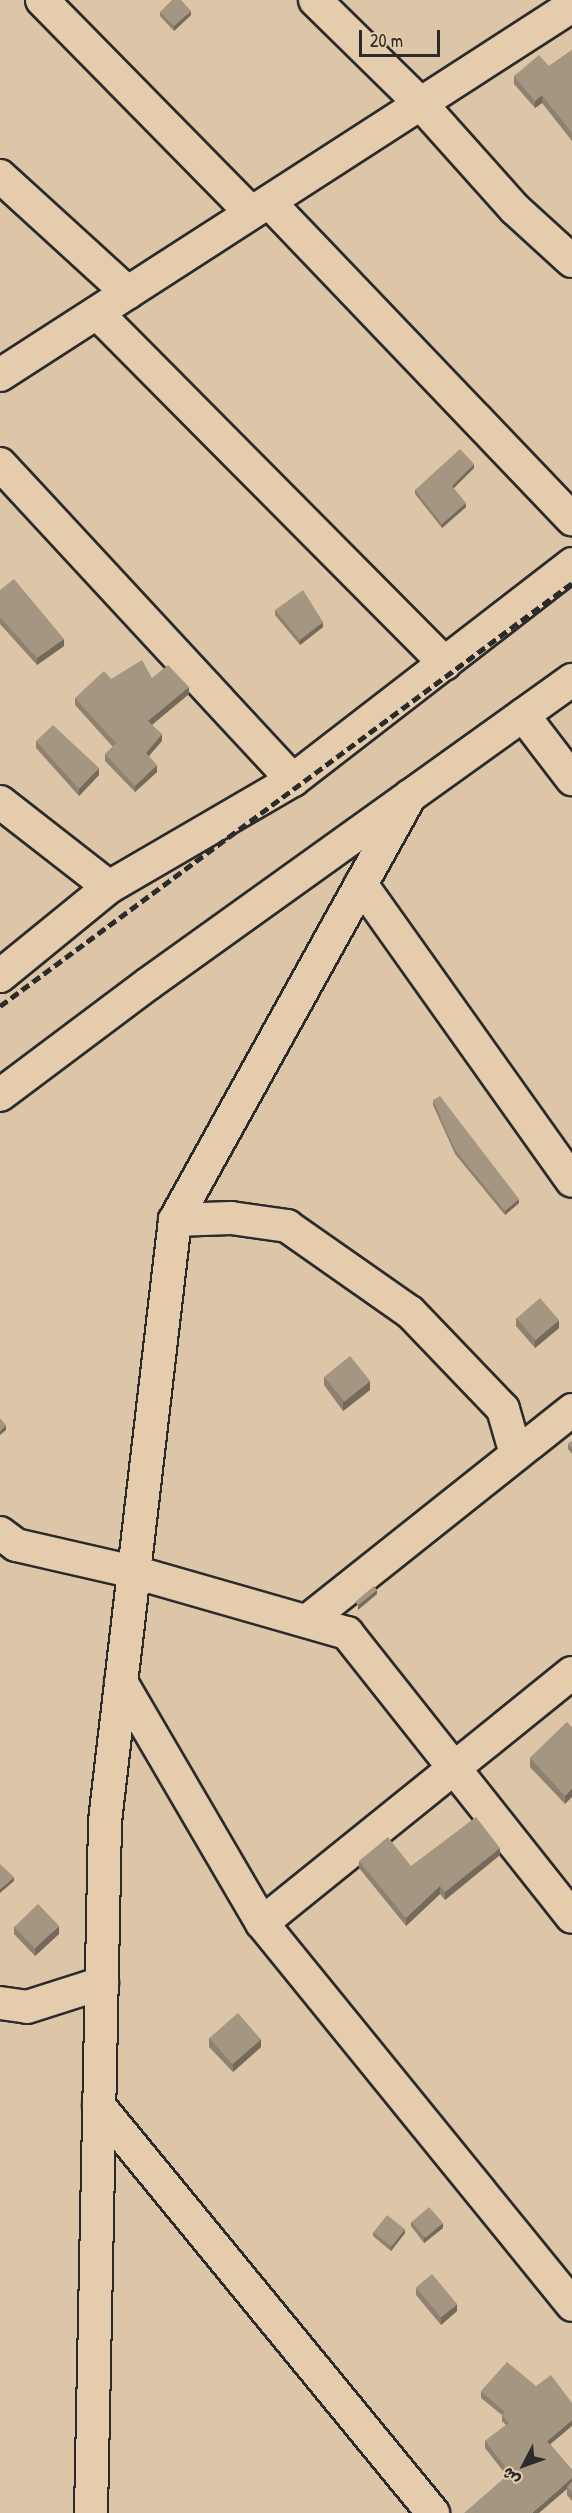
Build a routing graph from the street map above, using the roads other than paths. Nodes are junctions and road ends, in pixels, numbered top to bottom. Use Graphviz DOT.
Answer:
graph roads {
  1 [pos="42,0"];
  2 [pos="315,0"];
  3 [pos="572,6"];
  4 [pos="421,104"];
  5 [pos="0,176"];
  6 [pos="260,207"];
  7 [pos="572,261"];
  8 [pos="128,293"];
  9 [pos="97,313"];
  10 [pos="0,375"];
  11 [pos="0,464"];
  12 [pos="572,519"];
  13 [pos="572,564"];
  14 [pos="445,663"];
  15 [pos="572,680"];
  16 [pos="523,715"];
  17 [pos="572,779"];
  18 [pos="293,780"];
  19 [pos="410,796"];
  20 [pos="0,802"];
  21 [pos="361,884"];
  22 [pos="109,887"];
  23 [pos="0,976"];
  24 [pos="0,1095"];
  25 [pos="572,1181"];
  26 [pos="175,1220"];
  27 [pos="572,1410"];
  28 [pos="516,1454"];
  29 [pos="0,1533"];
  30 [pos="134,1572"];
  31 [pos="307,1621"];
  32 [pos="572,1673"];
  33 [pos="122,1682"];
  34 [pos="453,1769"];
  35 [pos="572,1917"];
  36 [pos="262,1923"];
  37 [pos="102,1983"];
  38 [pos="0,2003"];
  39 [pos="99,2106"];
  40 [pos="572,2305"];
  41 [pos="91,2513"];
  42 [pos="433,2513"];
  1 -- 6 [label="street"];
  2 -- 4 [label="street"];
  3 -- 4 [label="street"];
  4 -- 6 [label="street"];
  4 -- 7 [label="street"];
  5 -- 8 [label="street"];
  6 -- 8 [label="street"];
  6 -- 12 [label="street"];
  8 -- 9 [label="street"];
  9 -- 10 [label="street"];
  9 -- 14 [label="street"];
  11 -- 18 [label="street"];
  13 -- 14 [label="street"];
  14 -- 18 [label="street"];
  15 -- 16 [label="street"];
  16 -- 17 [label="street"];
  16 -- 19 [label="street"];
  18 -- 22 [label="street"];
  19 -- 21 [label="street"];
  19 -- 24 [label="street"];
  20 -- 22 [label="street"];
  21 -- 25 [label="street"];
  21 -- 26 [label="street"];
  22 -- 23 [label="street"];
  26 -- 28 [label="street"];
  26 -- 30 [label="street"];
  27 -- 28 [label="street"];
  28 -- 31 [label="street"];
  29 -- 30 [label="street"];
  30 -- 31 [label="street"];
  30 -- 33 [label="street"];
  31 -- 34 [label="street"];
  32 -- 34 [label="street"];
  33 -- 36 [label="street"];
  33 -- 37 [label="street"];
  34 -- 35 [label="street"];
  34 -- 36 [label="street"];
  36 -- 40 [label="street"];
  37 -- 38 [label="street"];
  37 -- 39 [label="street"];
  39 -- 41 [label="street"];
  39 -- 42 [label="street"];
}
